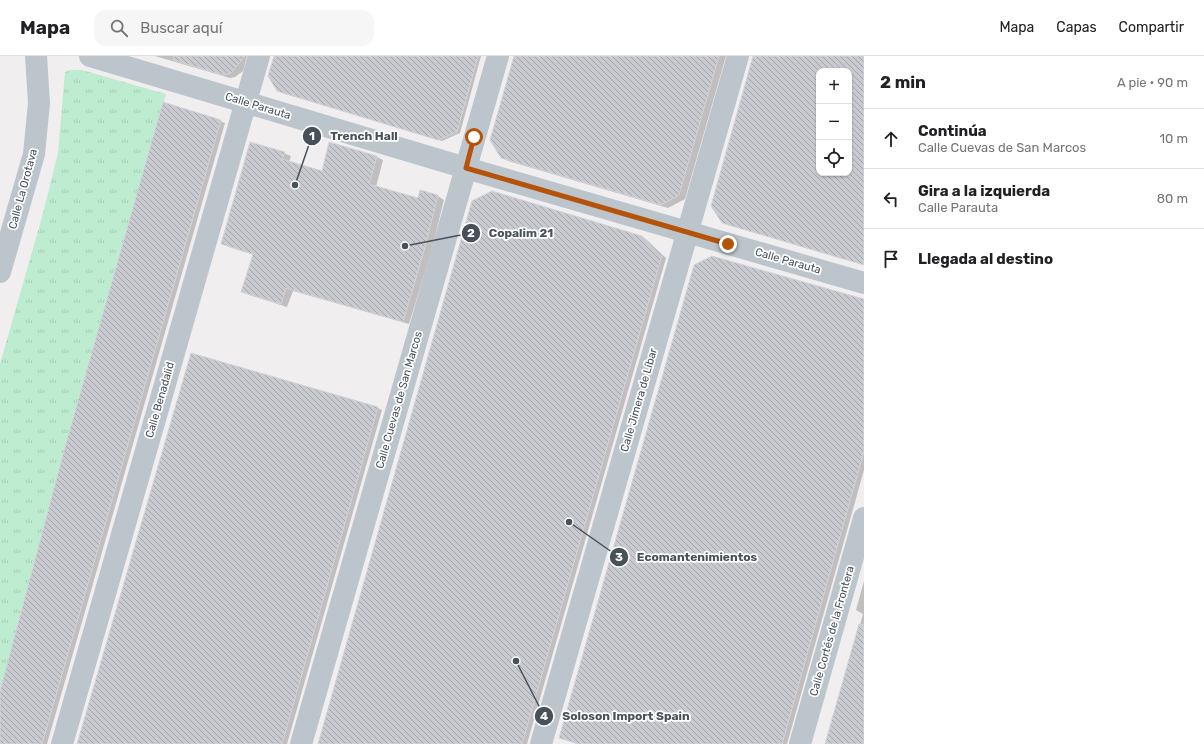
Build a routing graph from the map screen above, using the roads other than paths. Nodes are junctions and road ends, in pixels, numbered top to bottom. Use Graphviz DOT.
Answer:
graph roads {
  1 [pos="36,56"];
  2 [pos="90,56"];
  3 [pos="259,56"];
  4 [pos="498,56"];
  5 [pos="738,56"];
  6 [pos="246,102"];
  7 [pos="466,168"];
  8 [pos="687,231"];
  9 [pos="0,272"];
  10 [pos="864,283"];
  11 [pos="864,518"];
  12 [pos="62,744"];
  13 [pos="301,744"];
  14 [pos="541,744"];
  15 [pos="800,744"];
  1 -- 9 [label="street, Calle La Orotava"];
  2 -- 6 [label="street, Calle Parauta"];
  3 -- 6 [label="street, Calle Benadalid"];
  4 -- 7 [label="street, Calle Cuevas de San Marcos"];
  5 -- 8 [label="street, Calle Jimera de Líbar"];
  6 -- 7 [label="street, Calle Parauta"];
  6 -- 12 [label="street, Calle Benadalid"];
  7 -- 8 [label="street, Calle Parauta"];
  7 -- 13 [label="street, Calle Cuevas de San Marcos"];
  8 -- 10 [label="street, Calle Parauta"];
  8 -- 14 [label="street, Calle Jimera de Líbar"];
  11 -- 15 [label="street, Calle Cortés de la Frontera"];
}
